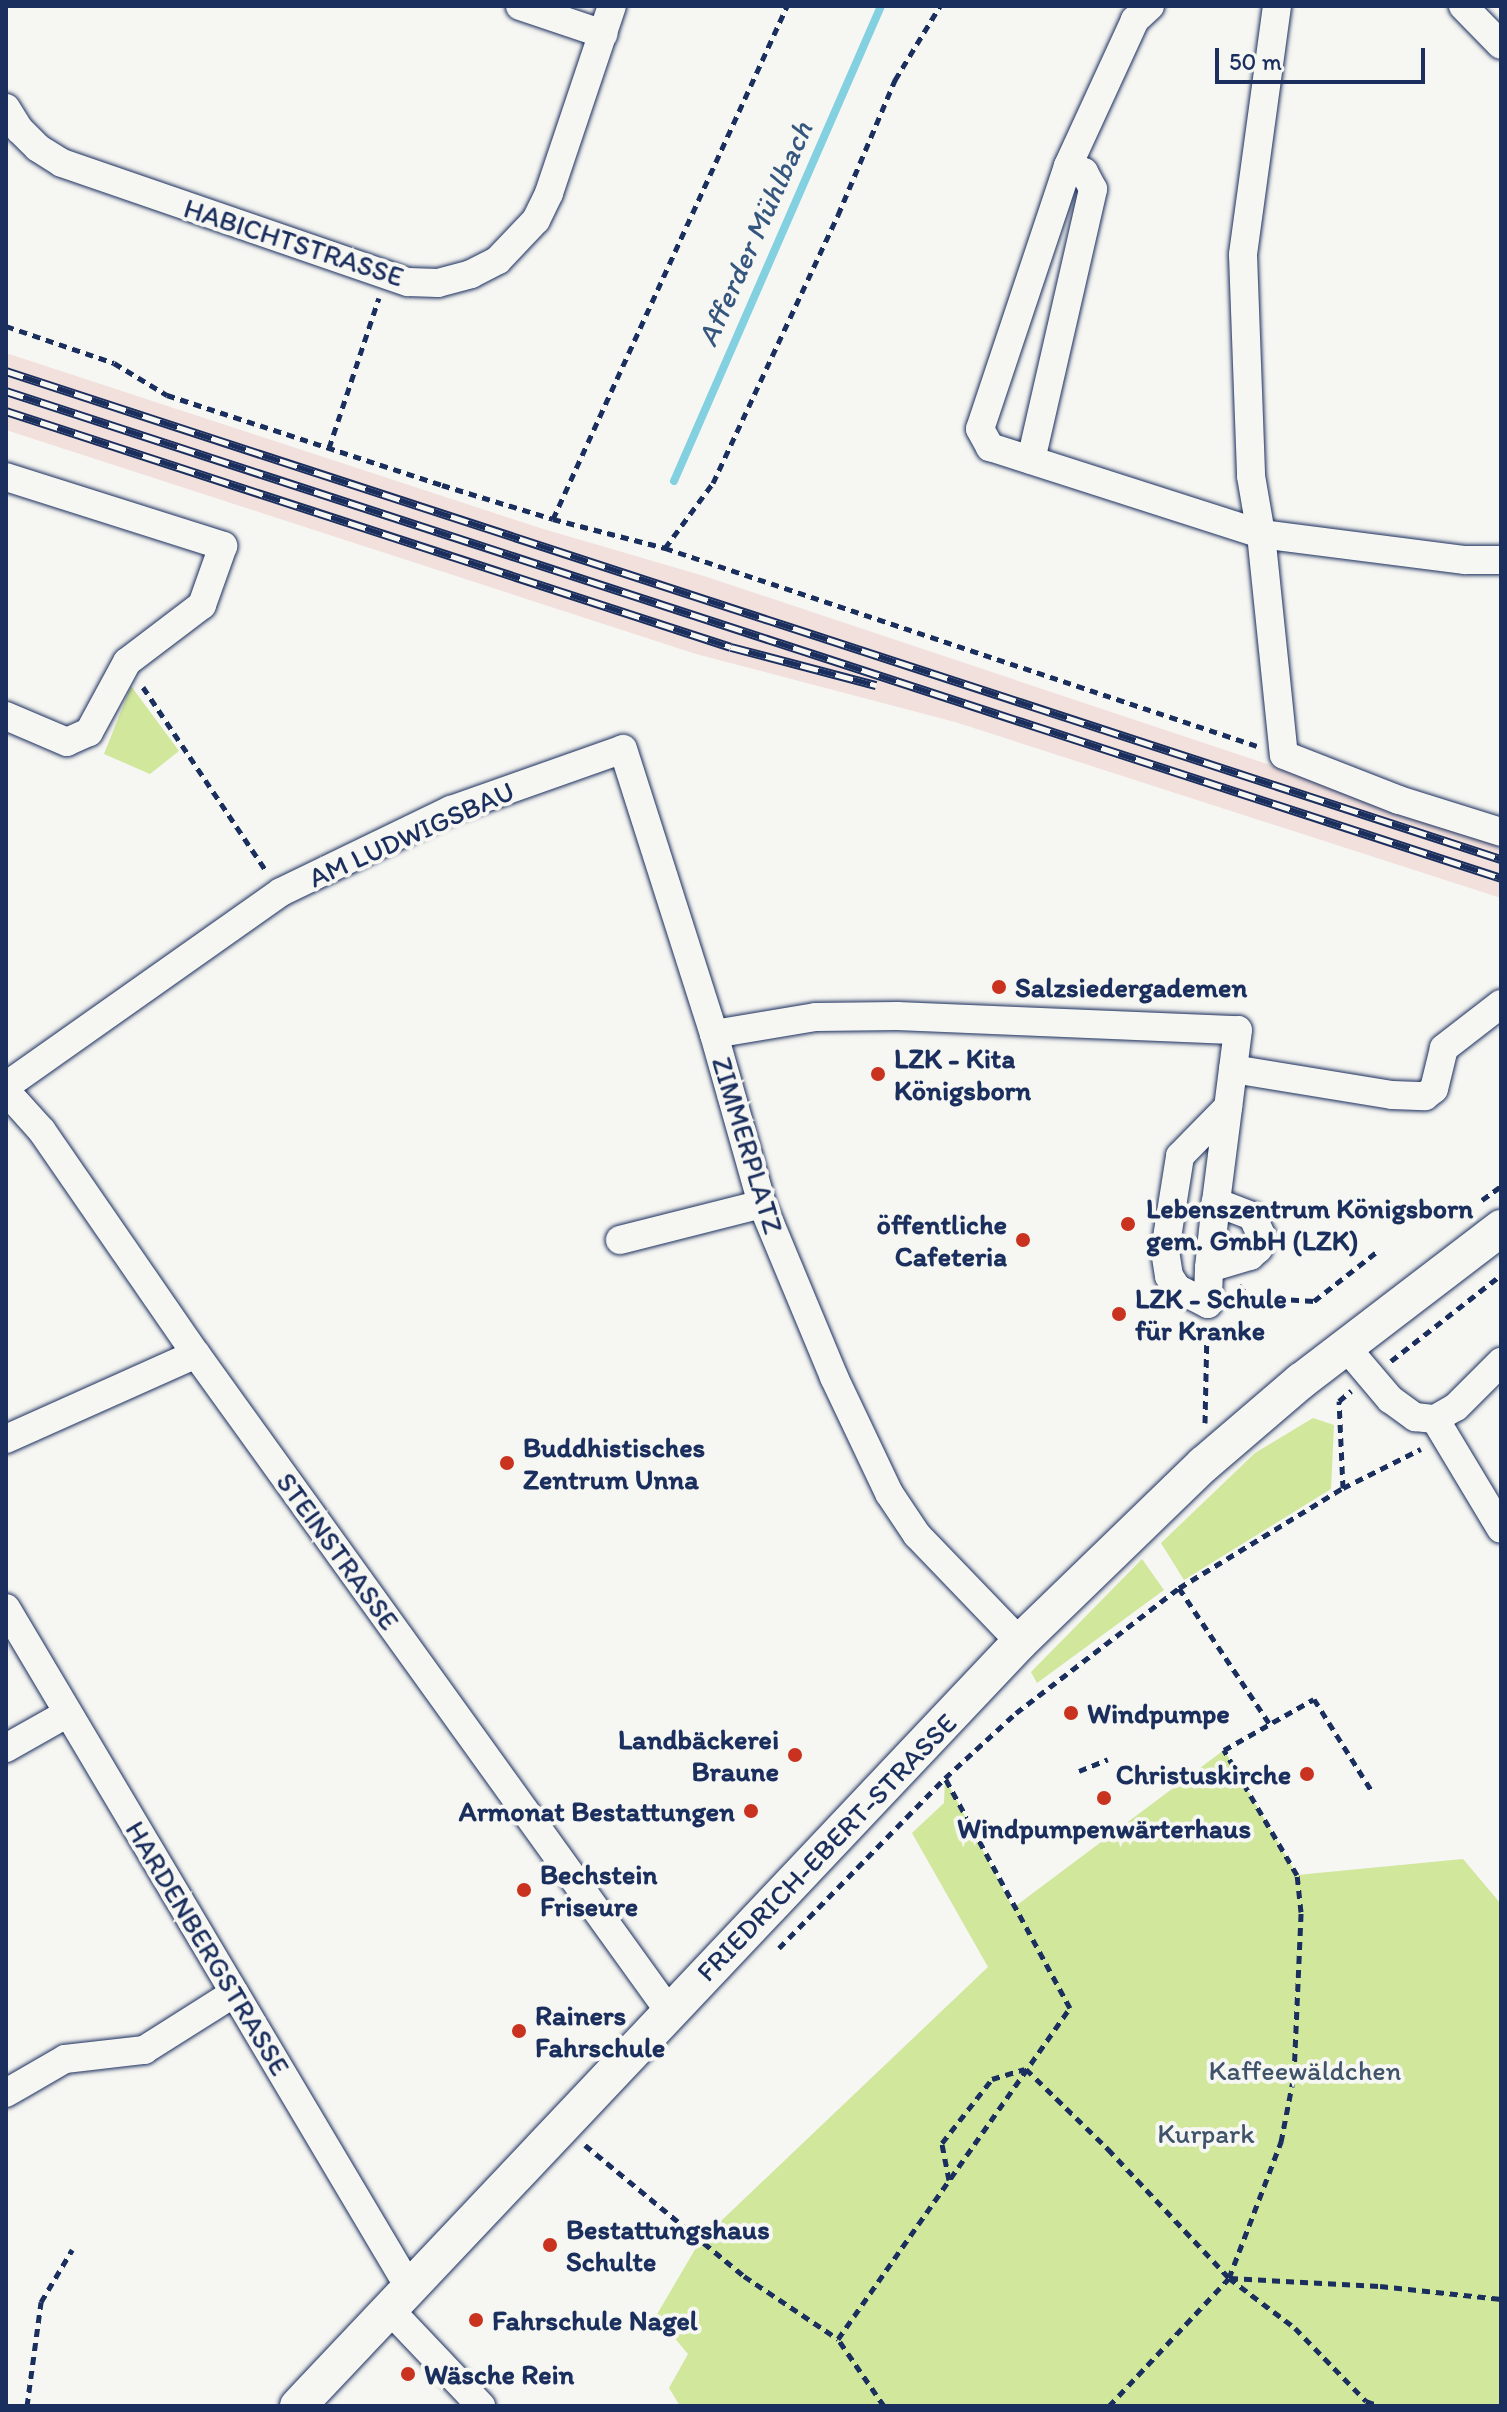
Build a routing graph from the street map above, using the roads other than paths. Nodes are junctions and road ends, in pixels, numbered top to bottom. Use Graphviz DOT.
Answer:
graph roads {
  1 [pos="520,6"];
  2 [pos="612,6"];
  3 [pos="1150,6"];
  4 [pos="1277,6"];
  5 [pos="1463,6"];
  6 [pos="603,34"];
  7 [pos="1501,45"];
  8 [pos="6,108"];
  9 [pos="1068,166"];
  10 [pos="1031,460"];
  11 [pos="6,477"];
  12 [pos="1261,534"];
  13 [pos="1501,560"];
  14 [pos="6,716"];
  15 [pos="1501,832"];
  16 [pos="1501,1004"];
  17 [pos="714,1034"];
  18 [pos="1233,1069"];
  19 [pos="6,1089"];
  20 [pos="1228,1107"];
  21 [pos="1216,1202"];
  22 [pos="762,1204"];
  23 [pos="1501,1228"];
  24 [pos="620,1240"];
  25 [pos="1216,1267"];
  26 [pos="1345,1346"];
  27 [pos="196,1354"];
  28 [pos="1501,1362"];
  29 [pos="1435,1419"];
  30 [pos="6,1439"];
  31 [pos="1501,1529"];
  32 [pos="6,1608"];
  33 [pos="1020,1642"];
  34 [pos="68,1713"];
  35 [pos="6,1748"];
  36 [pos="234,1993"];
  37 [pos="669,2011"];
  38 [pos="6,2093"];
  39 [pos="399,2298"];
  40 [pos="298,2406"];
  41 [pos="481,2406"];
  1 -- 6 [label="street"];
  2 -- 6 [label="street, HABICHTSTRASSE"];
  3 -- 9 [label="street"];
  4 -- 12 [label="street"];
  5 -- 7 [label="street"];
  6 -- 8 [label="street, HABICHTSTRASSE"];
  9 -- 10 [label="street"];
  9 -- 10 [label="street"];
  10 -- 12 [label="street"];
  11 -- 14 [label="street"];
  12 -- 13 [label="street"];
  12 -- 15 [label="street"];
  16 -- 18 [label="street"];
  17 -- 18 [label="street, ZIMMERPLATZ"];
  17 -- 19 [label="street, AM LUDWIGSBAU"];
  17 -- 22 [label="street, ZIMMERPLATZ"];
  18 -- 20 [label="street, ZIMMERPLATZ"];
  19 -- 27 [label="street, STEINSTRASSE"];
  20 -- 21 [label="street, ZIMMERPLATZ"];
  20 -- 25 [label="street, ZIMMERPLATZ"];
  21 -- 25 [label="street, ZIMMERPLATZ"];
  21 -- 25 [label="street"];
  22 -- 24 [label="street"];
  22 -- 33 [label="street, ZIMMERPLATZ"];
  23 -- 26 [label="main road, FRIEDRICH-EBERT-STRASSE"];
  26 -- 29 [label="street"];
  26 -- 33 [label="main road, FRIEDRICH-EBERT-STRASSE"];
  27 -- 30 [label="street"];
  27 -- 37 [label="street, STEINSTRASSE"];
  28 -- 29 [label="street"];
  29 -- 31 [label="street"];
  32 -- 34 [label="street, HARDENBERGSTRASSE"];
  33 -- 37 [label="main road, FRIEDRICH-EBERT-STRASSE"];
  34 -- 35 [label="street"];
  34 -- 36 [label="street, HARDENBERGSTRASSE"];
  36 -- 38 [label="street"];
  36 -- 39 [label="street, HARDENBERGSTRASSE"];
  37 -- 39 [label="main road, FRIEDRICH-EBERT-STRASSE"];
  39 -- 40 [label="main road, FRIEDRICH-EBERT-STRASSE"];
  39 -- 41 [label="street, HARDENBERGSTRASSE"];
}
